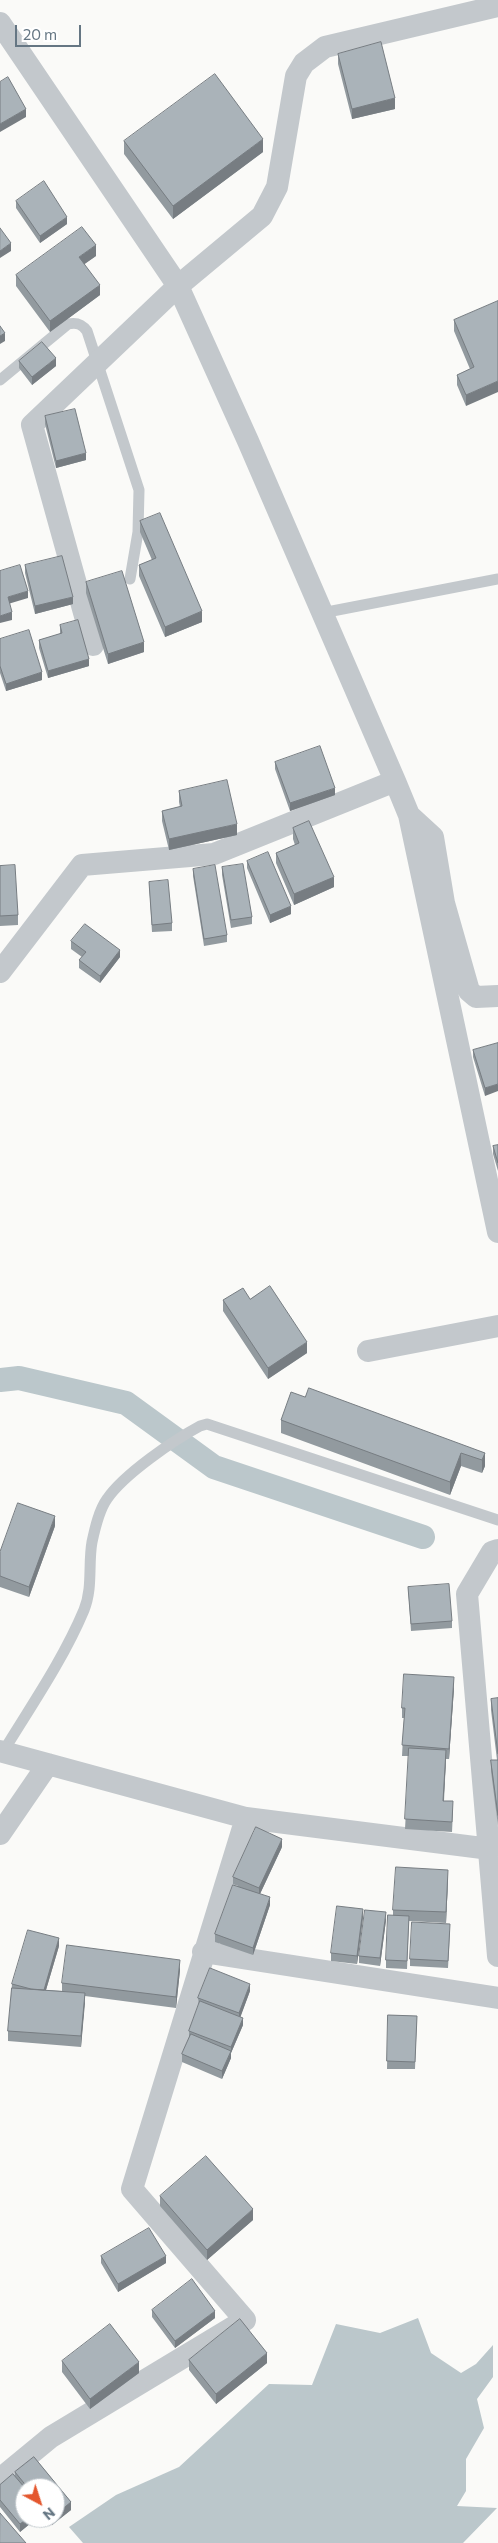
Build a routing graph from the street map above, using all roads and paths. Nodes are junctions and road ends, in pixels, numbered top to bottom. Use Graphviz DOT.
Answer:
graph roads {
  1 [pos="498,5"];
  2 [pos="0,23"];
  3 [pos="178,286"];
  4 [pos="97,362"];
  5 [pos="0,380"];
  6 [pos="130,579"];
  7 [pos="498,579"];
  8 [pos="322,613"];
  9 [pos="93,645"];
  10 [pos="395,781"];
  11 [pos="409,816"];
  12 [pos="0,972"];
  13 [pos="498,996"];
  14 [pos="498,1232"];
  15 [pos="498,1326"];
  16 [pos="368,1351"];
  17 [pos="498,1520"];
  18 [pos="498,1550"];
  19 [pos="1,1752"];
  20 [pos="48,1764"];
  21 [pos="246,1818"];
  22 [pos="0,1834"];
  23 [pos="490,1849"];
  24 [pos="203,1952"];
  25 [pos="498,1956"];
  26 [pos="498,1998"];
  27 [pos="0,2479"];
  1 -- 3 [label="street"];
  2 -- 3 [label="street"];
  3 -- 4 [label="street"];
  3 -- 8 [label="street"];
  4 -- 5 [label="lane"];
  4 -- 6 [label="lane"];
  4 -- 9 [label="street"];
  7 -- 8 [label="lane"];
  8 -- 10 [label="street"];
  10 -- 11 [label="street"];
  10 -- 12 [label="street"];
  11 -- 13 [label="street"];
  11 -- 14 [label="street"];
  15 -- 16 [label="street"];
  17 -- 19 [label="lane"];
  18 -- 23 [label="street"];
  19 -- 20 [label="street"];
  20 -- 21 [label="street"];
  20 -- 22 [label="street"];
  21 -- 23 [label="street"];
  21 -- 24 [label="street"];
  23 -- 25 [label="street"];
  24 -- 26 [label="street"];
  24 -- 27 [label="street"];
}
